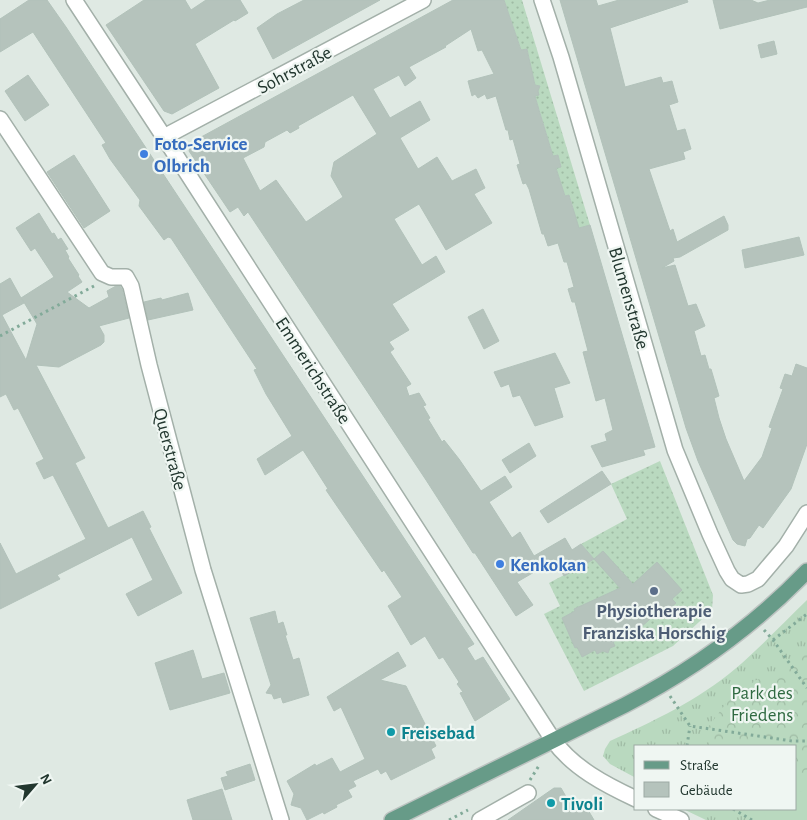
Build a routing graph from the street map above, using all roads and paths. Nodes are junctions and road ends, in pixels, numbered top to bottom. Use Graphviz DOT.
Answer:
graph roads {
  1 [pos="74,0"];
  2 [pos="423,0"];
  3 [pos="542,0"];
  4 [pos="0,119"];
  5 [pos="164,137"];
  6 [pos="111,277"];
  7 [pos="0,336"];
  8 [pos="807,513"];
  9 [pos="807,571"];
  10 [pos="807,614"];
  11 [pos="663,685"];
  12 [pos="807,688"];
  13 [pos="690,726"];
  14 [pos="554,740"];
  15 [pos="807,741"];
  16 [pos="687,745"];
  17 [pos="528,793"];
  18 [pos="634,798"];
  19 [pos="658,810"];
  20 [pos="735,810"];
  21 [pos="281,820"];
  22 [pos="392,820"];
  23 [pos="480,820"];
  24 [pos="681,820"];
  25 [pos="752,820"];
  1 -- 5 [label="street, Emmerichstraße"];
  2 -- 5 [label="street, Sohrstraße"];
  3 -- 8 [label="street, Blumenstraße"];
  4 -- 6 [label="street, Querstraße"];
  5 -- 14 [label="street, Emmerichstraße"];
  6 -- 7 [label="path"];
  6 -- 21 [label="street, Querstraße"];
  9 -- 11 [label="main road"];
  10 -- 12 [label="path"];
  11 -- 13 [label="path"];
  11 -- 14 [label="main road"];
  13 -- 15 [label="path"];
  13 -- 16 [label="path"];
  14 -- 18 [label="street, Emmerichstraße"];
  14 -- 22 [label="main road"];
  17 -- 23 [label="street"];
  19 -- 24 [label="street"];
  20 -- 25 [label="path"];
}
